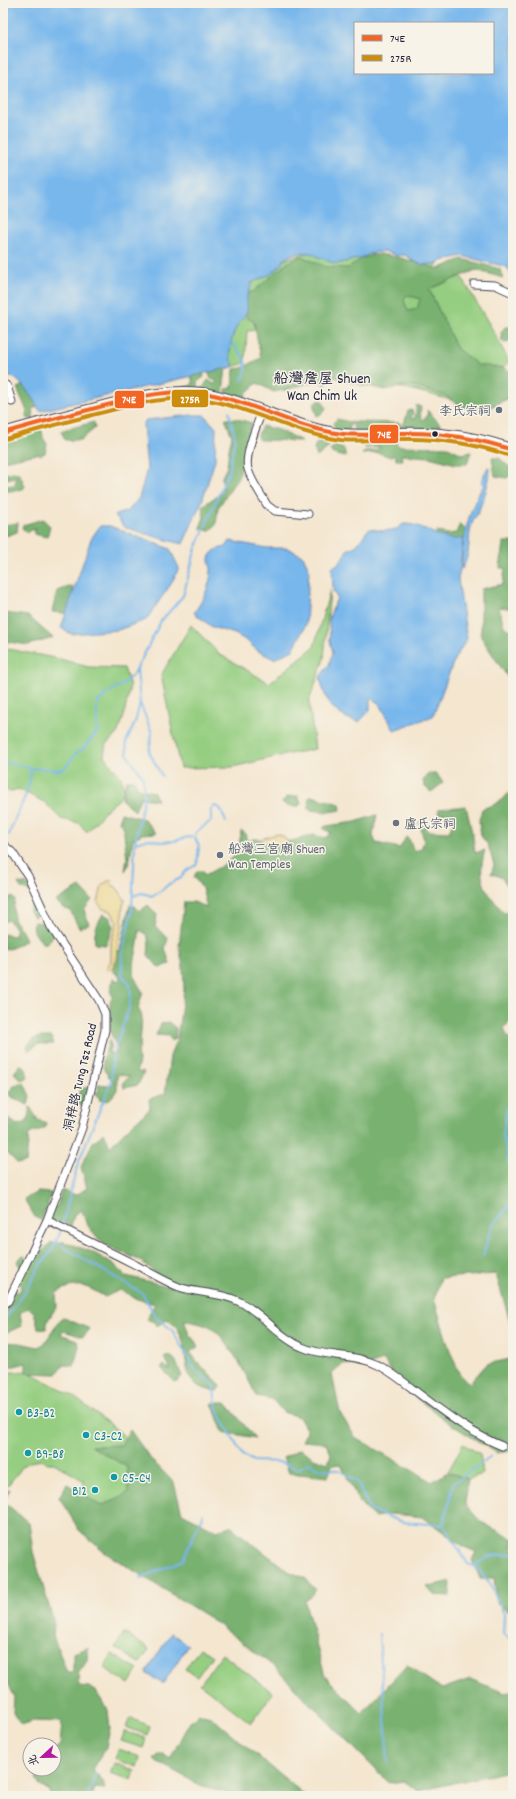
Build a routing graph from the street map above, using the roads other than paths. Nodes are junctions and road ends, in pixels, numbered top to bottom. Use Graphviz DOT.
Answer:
graph roads {
  1 [pos="474,284"];
  2 [pos="513,293"];
  3 [pos="3,383"];
  4 [pos="12,402"];
  5 [pos="262,411"];
  6 [pos="3,433"];
  7 [pos="513,450"];
  8 [pos="308,514"];
  9 [pos="3,844"];
  10 [pos="47,1220"];
  11 [pos="3,1306"];
  12 [pos="502,1446"];
  1 -- 2 [label="street"];
  3 -- 4 [label="street"];
  5 -- 6 [label="main road"];
  5 -- 7 [label="main road"];
  5 -- 8 [label="street"];
  9 -- 10 [label="street, 洞梓路 Tung Tsz Road"];
  10 -- 11 [label="street, 洞梓路 Tung Tsz Road"];
  10 -- 12 [label="street"];
}
